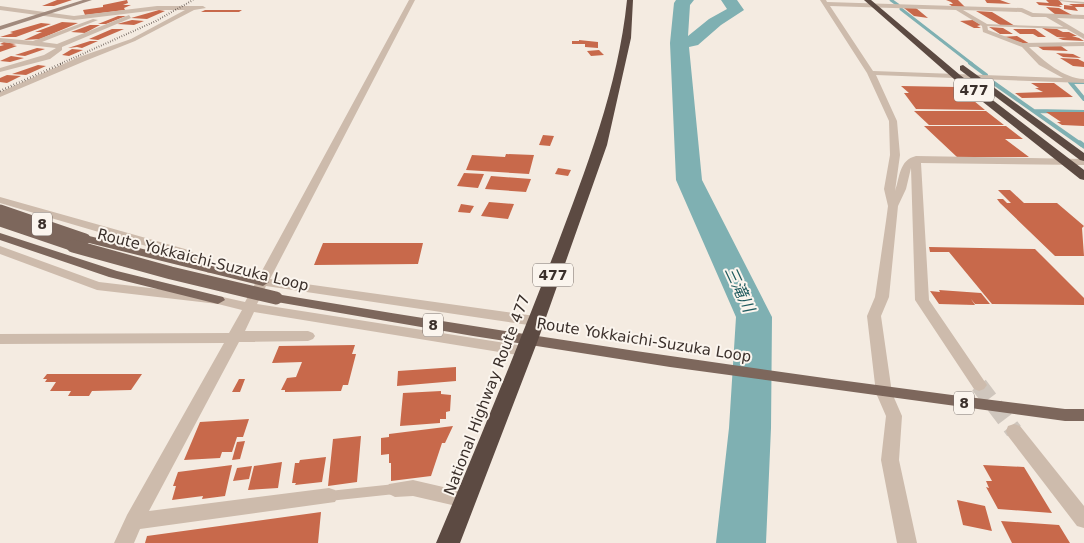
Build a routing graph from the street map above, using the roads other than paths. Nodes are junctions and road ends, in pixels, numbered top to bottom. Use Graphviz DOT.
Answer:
graph roads {
  1 [pos="89,0"];
  2 [pos="412,0"];
  3 [pos="630,0"];
  4 [pos="962,0"];
  5 [pos="1060,0"];
  6 [pos="825,2"];
  7 [pos="876,3"];
  8 [pos="1084,3"];
  9 [pos="1016,4"];
  10 [pos="0,8"];
  11 [pos="193,8"];
  12 [pos="203,8"];
  13 [pos="957,8"];
  14 [pos="148,9"];
  15 [pos="972,9"];
  16 [pos="1022,10"];
  17 [pos="40,15"];
  18 [pos="109,15"];
  19 [pos="1047,16"];
  20 [pos="1084,17"];
  21 [pos="986,25"];
  22 [pos="0,28"];
  23 [pos="1067,28"];
  24 [pos="1084,37"];
  25 [pos="0,40"];
  26 [pos="34,43"];
  27 [pos="1084,44"];
  28 [pos="58,46"];
  29 [pos="1024,46"];
  30 [pos="937,48"];
  31 [pos="952,60"];
  32 [pos="0,70"];
  33 [pos="871,73"];
  34 [pos="957,77"];
  35 [pos="975,78"];
  36 [pos="1074,81"];
  37 [pos="1084,81"];
  38 [pos="0,95"];
  39 [pos="1084,158"];
  40 [pos="916,159"];
  41 [pos="1067,162"];
  42 [pos="1084,162"];
  43 [pos="1084,176"];
  44 [pos="0,200"];
  45 [pos="892,206"];
  46 [pos="24,208"];
  47 [pos="0,210"];
  48 [pos="0,221"];
  49 [pos="0,228"];
  50 [pos="0,236"];
  51 [pos="0,250"];
  52 [pos="212,270"];
  53 [pos="263,282"];
  54 [pos="218,300"];
  55 [pos="249,307"];
  56 [pos="536,321"];
  57 [pos="308,336"];
  58 [pos="235,337"];
  59 [pos="0,339"];
  60 [pos="527,346"];
  61 [pos="979,385"];
  62 [pos="884,393"];
  63 [pos="1084,415"];
  64 [pos="1014,431"];
  65 [pos="395,489"];
  66 [pos="329,496"];
  67 [pos="465,500"];
  68 [pos="1084,520"];
  69 [pos="134,521"];
  70 [pos="124,543"];
  71 [pos="448,543"];
  72 [pos="907,543"];
  1 -- 17 [label="street"];
  2 -- 53 [label="street"];
  3 -- 56 [label="highway, National Highway Route 477 / 477"];
  4 -- 15 [label="street"];
  5 -- 8 [label="lane"];
  6 -- 7 [label="street"];
  6 -- 33 [label="street"];
  7 -- 13 [label="street"];
  7 -- 30 [label="highway"];
  7 -- 34 [label="highway, 477"];
  9 -- 16 [label="street"];
  10 -- 17 [label="street"];
  11 -- 12 [label="street"];
  11 -- 14 [label="street"];
  11 -- 38 [label="street"];
  13 -- 15 [label="street"];
  13 -- 21 [label="street"];
  14 -- 18 [label="street"];
  14 -- 28 [label="street"];
  15 -- 16 [label="street"];
  16 -- 19 [label="street"];
  17 -- 18 [label="street"];
  17 -- 22 [label="street"];
  18 -- 26 [label="street"];
  19 -- 20 [label="street"];
  19 -- 23 [label="street"];
  21 -- 23 [label="lane"];
  21 -- 29 [label="street"];
  23 -- 24 [label="street"];
  25 -- 26 [label="street"];
  26 -- 28 [label="street"];
  27 -- 29 [label="street"];
  28 -- 32 [label="street"];
  29 -- 36 [label="street"];
  31 -- 35 [label="highway, 477"];
  33 -- 34 [label="street"];
  33 -- 45 [label="street"];
  34 -- 35 [label="street"];
  34 -- 41 [label="highway, 477"];
  35 -- 36 [label="street"];
  35 -- 39 [label="highway, 477"];
  36 -- 37 [label="street"];
  40 -- 41 [label="street"];
  40 -- 45 [label="street"];
  40 -- 61 [label="street"];
  41 -- 42 [label="street"];
  41 -- 43 [label="highway, 477"];
  44 -- 46 [label="street"];
  45 -- 62 [label="street"];
  46 -- 49 [label="street"];
  46 -- 52 [label="street"];
  47 -- 52 [label="main road, 8, bridge"];
  48 -- 60 [label="main road, Route Yokkaichi-Suzuka Loop / 8, bridge"];
  50 -- 54 [label="main road, 8"];
  51 -- 54 [label="street"];
  52 -- 53 [label="main road, 8"];
  53 -- 55 [label="street"];
  53 -- 56 [label="street"];
  54 -- 55 [label="street"];
  55 -- 58 [label="street"];
  55 -- 60 [label="street"];
  56 -- 60 [label="highway, National Highway Route 477 / 477"];
  57 -- 58 [label="street"];
  58 -- 59 [label="street"];
  58 -- 69 [label="street"];
  60 -- 62 [label="main road, Route Yokkaichi-Suzuka Loop / 8"];
  60 -- 67 [label="highway, National Highway Route 477 / 477"];
  62 -- 63 [label="main road, Route Yokkaichi-Suzuka Loop / 8"];
  62 -- 72 [label="street"];
  64 -- 68 [label="street"];
  65 -- 66 [label="lane"];
  65 -- 67 [label="street"];
  66 -- 69 [label="street"];
  67 -- 71 [label="highway, National Highway Route 477 / 477"];
  69 -- 70 [label="street"];
}
